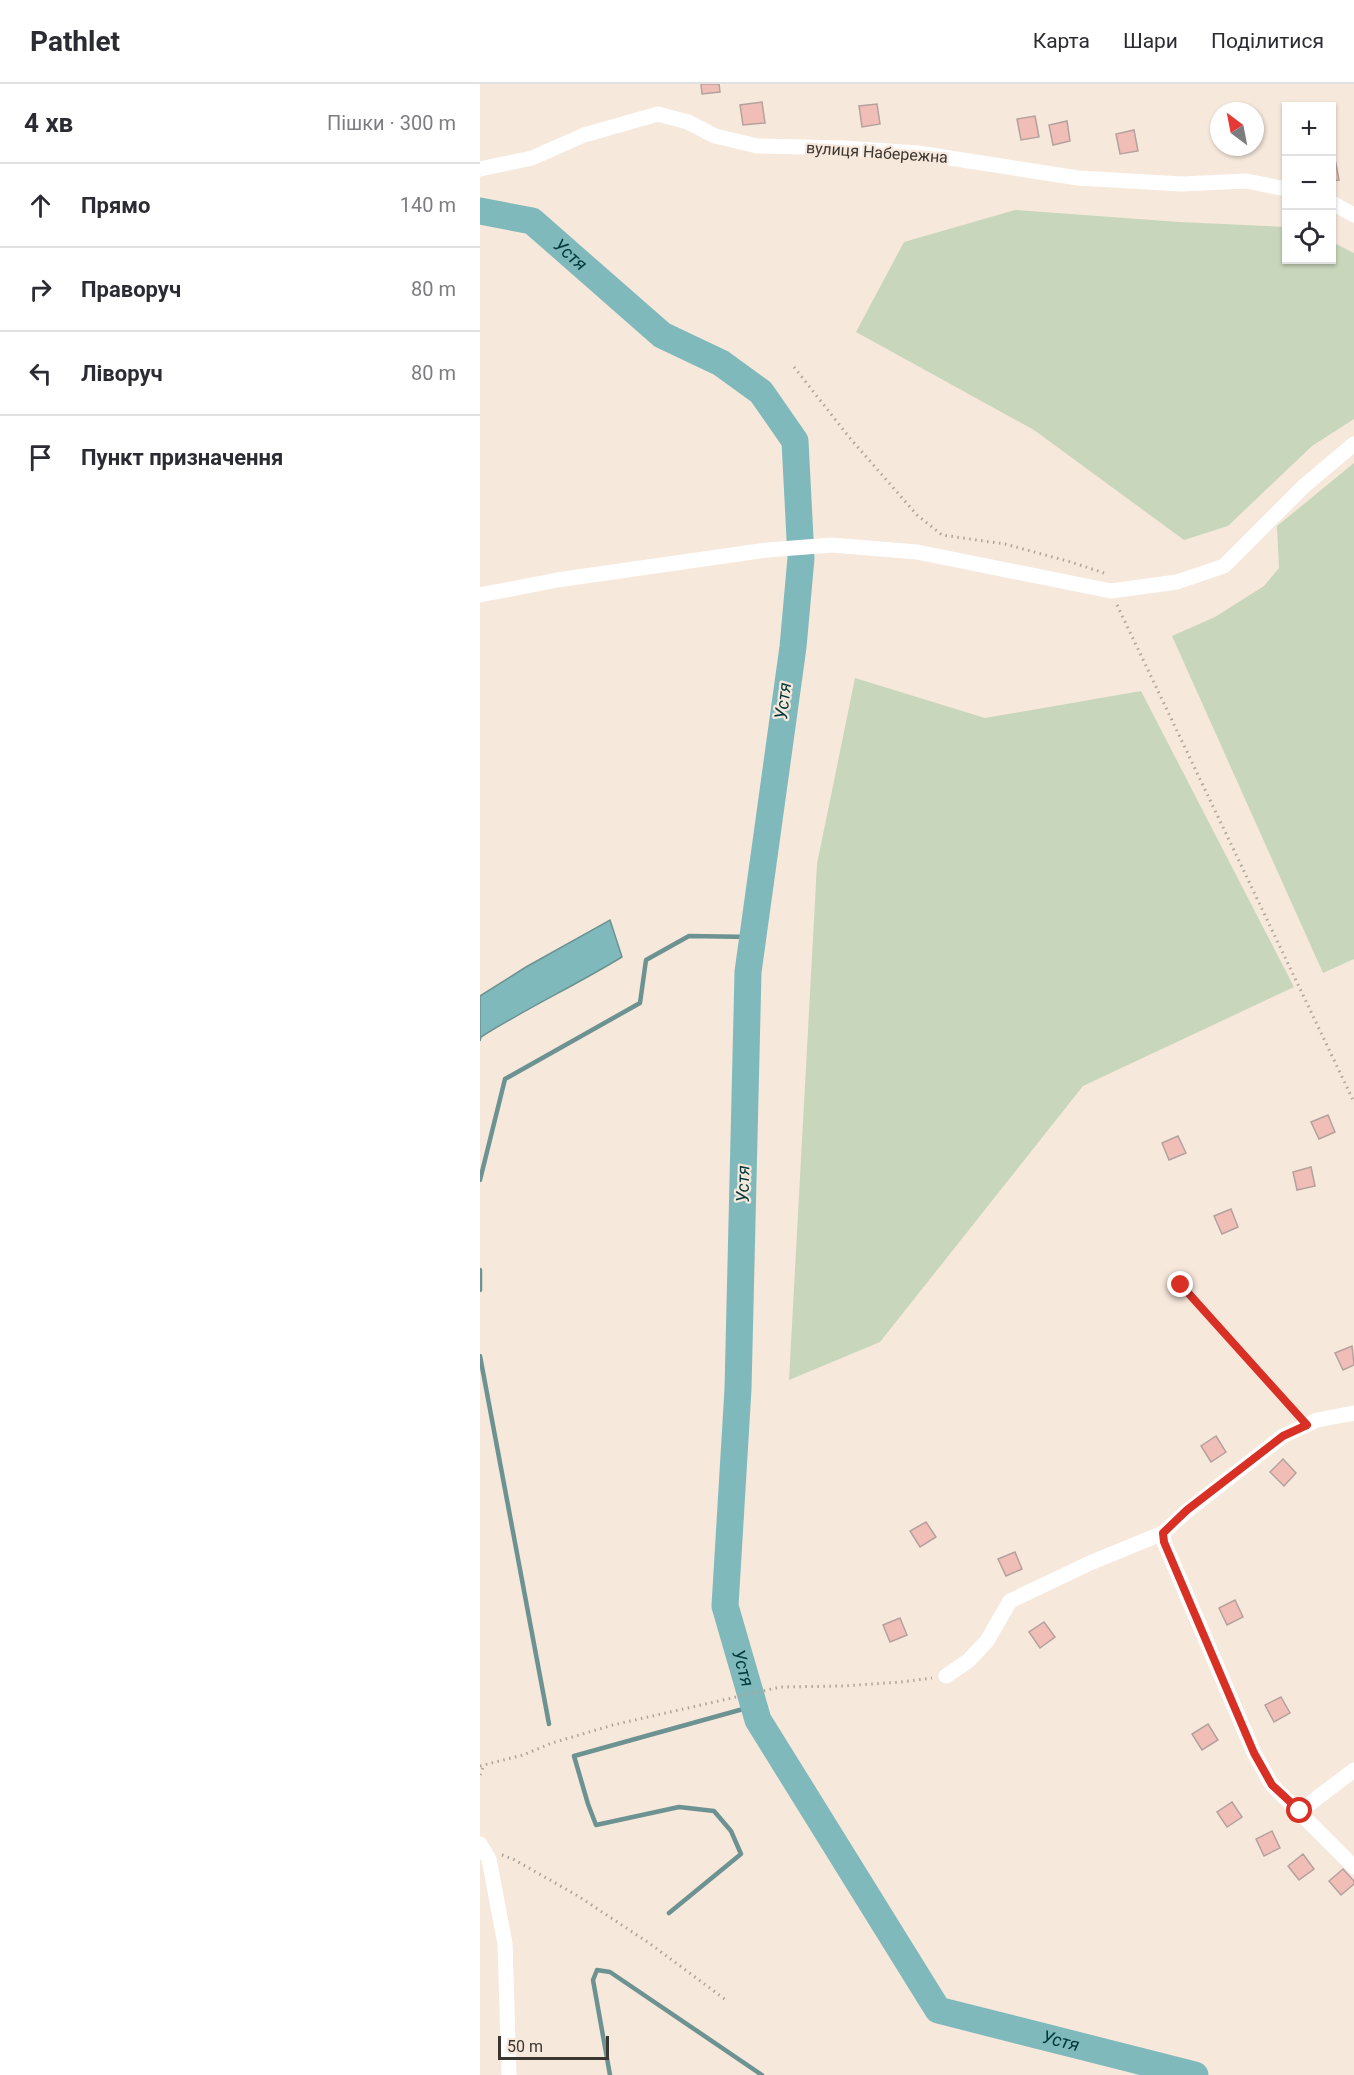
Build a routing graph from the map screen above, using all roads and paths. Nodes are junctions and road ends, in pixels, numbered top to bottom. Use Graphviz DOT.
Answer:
graph roads {
  1 [pos="480,169"];
  2 [pos="1282,188"];
  3 [pos="1336,205"];
  4 [pos="1354,215"];
  5 [pos="794,367"];
  6 [pos="1354,444"];
  7 [pos="1111,591"];
  8 [pos="480,595"];
  9 [pos="1354,1102"];
  10 [pos="1181,1285"];
  11 [pos="1354,1413"];
  12 [pos="1307,1425"];
  13 [pos="1163,1533"];
  14 [pos="946,1676"];
  15 [pos="482,1765"];
  16 [pos="1354,1770"];
  17 [pos="480,1774"];
  18 [pos="1300,1811"];
  19 [pos="482,1846"];
  20 [pos="1354,1867"];
  21 [pos="726,2000"];
  22 [pos="509,2075"];
  1 -- 2 [label="street, вулиця Набережна"];
  3 -- 4 [label="street"];
  5 -- 7 [label="path"];
  6 -- 7 [label="street"];
  7 -- 8 [label="street"];
  7 -- 9 [label="path"];
  10 -- 12 [label="lane"];
  11 -- 12 [label="street"];
  12 -- 13 [label="street"];
  13 -- 14 [label="street"];
  13 -- 18 [label="street"];
  14 -- 15 [label="path"];
  15 -- 17 [label="path"];
  16 -- 18 [label="street"];
  18 -- 20 [label="street"];
  19 -- 21 [label="path"];
  19 -- 22 [label="street"];
}
